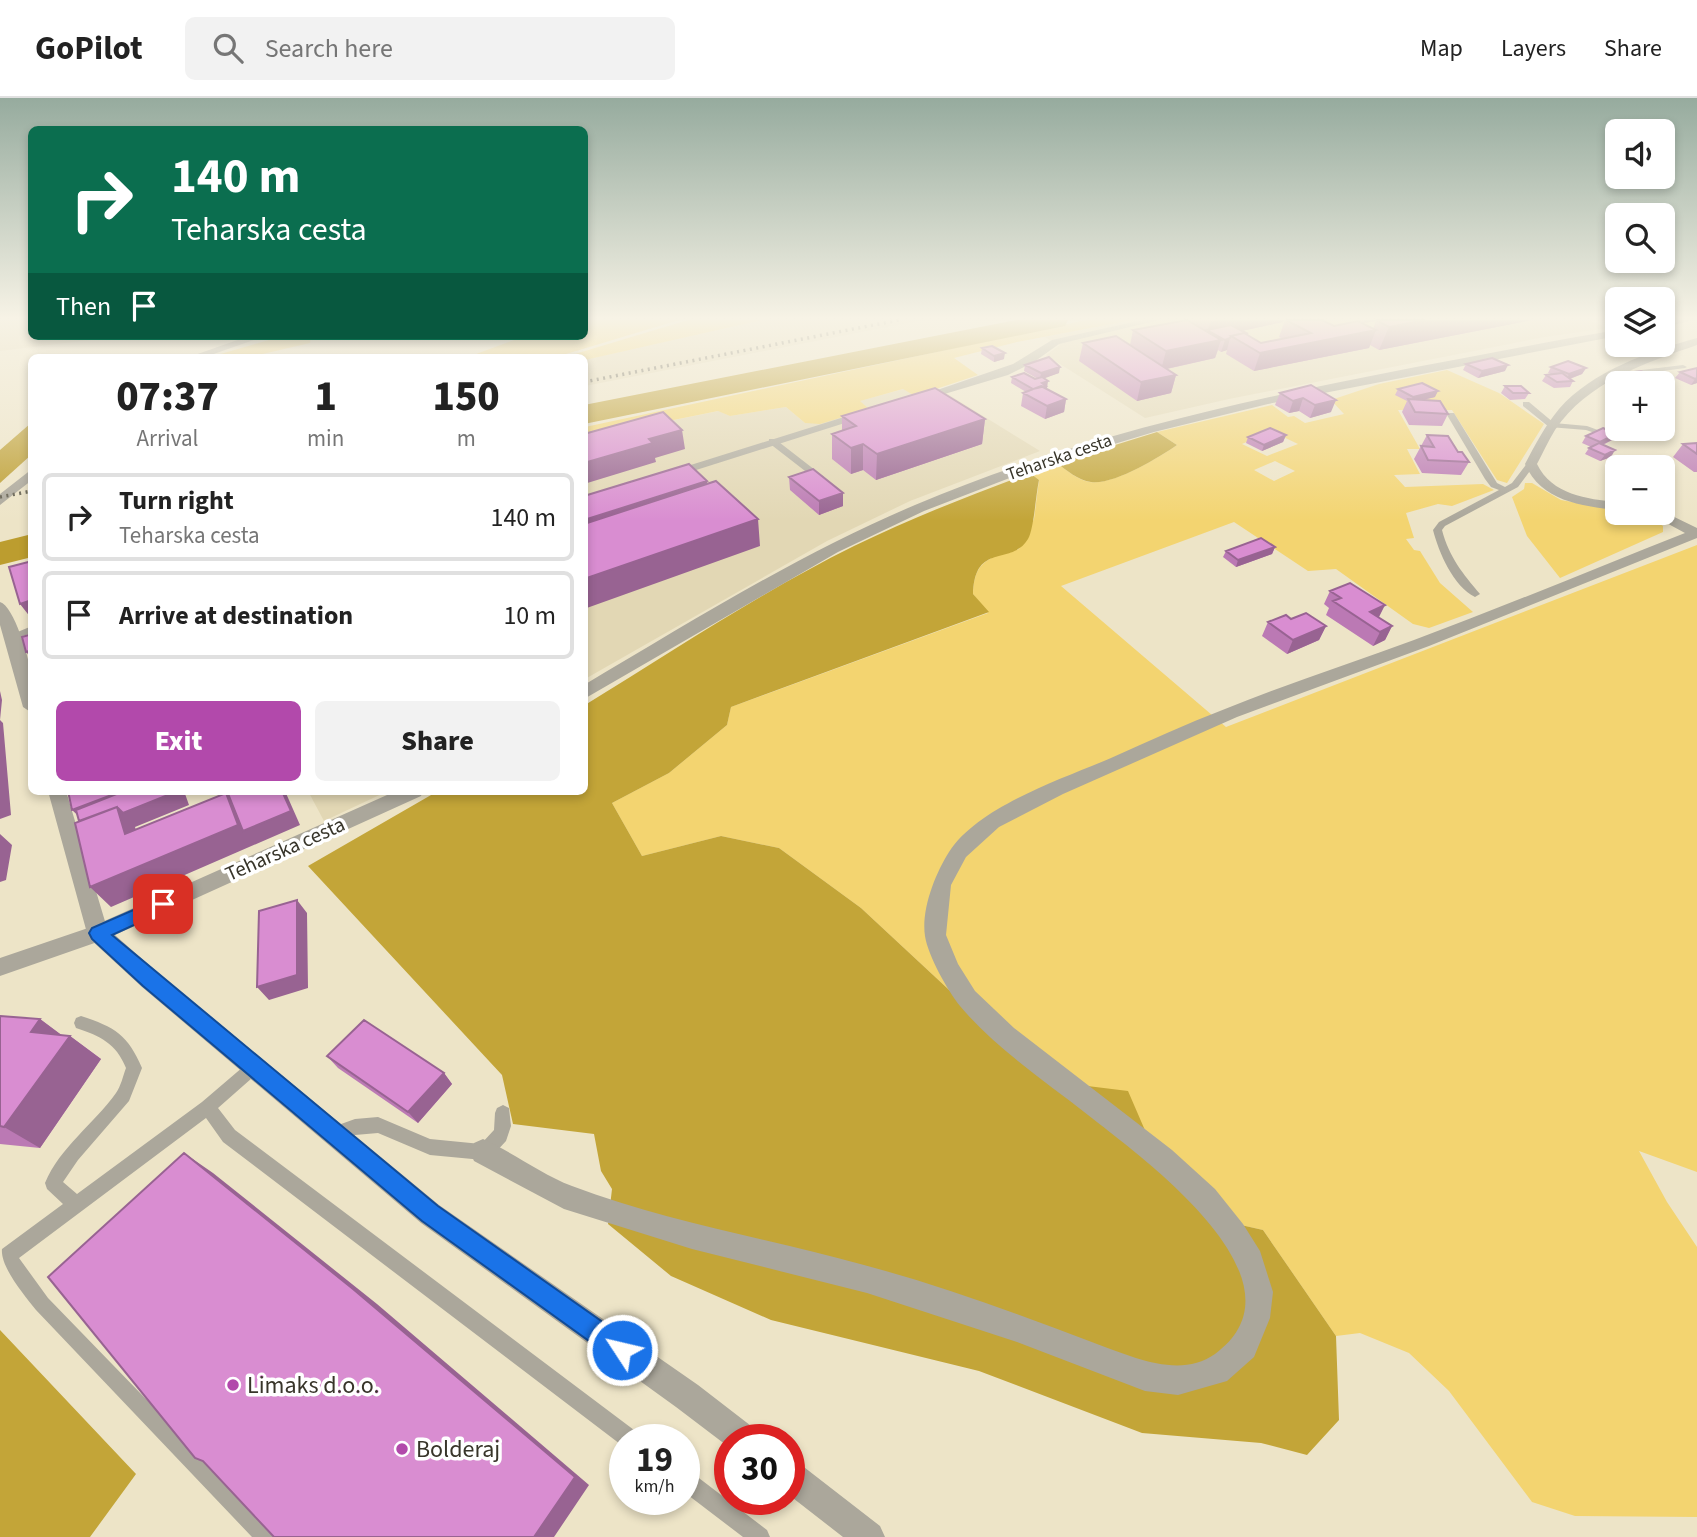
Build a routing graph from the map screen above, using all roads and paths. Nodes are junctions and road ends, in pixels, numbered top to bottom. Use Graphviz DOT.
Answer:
graph roads {
  1 [pos="953,387"];
  2 [pos="1334,387"];
  3 [pos="1594,387"];
  4 [pos="902,404"];
  5 [pos="1526,404"];
  6 [pos="877,411"];
  7 [pos="1451,415"];
  8 [pos="1552,425"];
  9 [pos="1605,434"];
  10 [pos="772,441"];
  11 [pos="1531,464"];
  12 [pos="28,476"];
  13 [pos="659,477"];
  14 [pos="827,484"];
  15 [pos="1506,490"];
  16 [pos="0,501"];
  17 [pos="1605,504"];
  18 [pos="1675,523"];
  19 [pos="1697,533"];
  20 [pos="1475,594"];
  21 [pos="0,607"];
  22 [pos="28,630"];
  23 [pos="13,636"];
  24 [pos="28,682"];
  25 [pos="588,691"];
  26 [pos="58,795"];
  27 [pos="405,795"];
  28 [pos="98,933"];
  29 [pos="0,967"];
  30 [pos="81,1023"];
  31 [pos="255,1066"];
  32 [pos="208,1107"];
  33 [pos="503,1113"];
  34 [pos="336,1134"];
  35 [pos="483,1153"];
  36 [pos="76,1205"];
  37 [pos="610,1424"];
  38 [pos="723,1424"];
  39 [pos="805,1487"];
  40 [pos="700,1491"];
  41 [pos="266,1537"];
  42 [pos="760,1537"];
  43 [pos="869,1537"];
  1 -- 4 [label="street"];
  2 -- 25 [label="street, Teharska cesta"];
  3 -- 8 [label="street"];
  5 -- 8 [label="lane"];
  6 -- 10 [label="street"];
  7 -- 15 [label="lane"];
  8 -- 9 [label="lane"];
  8 -- 11 [label="street"];
  10 -- 13 [label="street"];
  10 -- 14 [label="lane"];
  11 -- 15 [label="lane"];
  11 -- 17 [label="street"];
  12 -- 16 [label="street"];
  15 -- 20 [label="lane"];
  18 -- 19 [label="street"];
  19 -- 35 [label="street"];
  21 -- 23 [label="street"];
  22 -- 23 [label="lane"];
  23 -- 24 [label="street"];
  26 -- 28 [label="street"];
  27 -- 28 [label="street, Teharska cesta"];
  28 -- 29 [label="street, Teharska cesta"];
  28 -- 31 [label="street"];
  30 -- 36 [label="lane"];
  31 -- 32 [label="lane"];
  31 -- 34 [label="street"];
  32 -- 36 [label="lane"];
  32 -- 37 [label="lane"];
  33 -- 35 [label="lane"];
  34 -- 35 [label="lane"];
  34 -- 38 [label="street"];
  36 -- 41 [label="lane"];
  39 -- 43 [label="street"];
  40 -- 42 [label="lane"];
}
